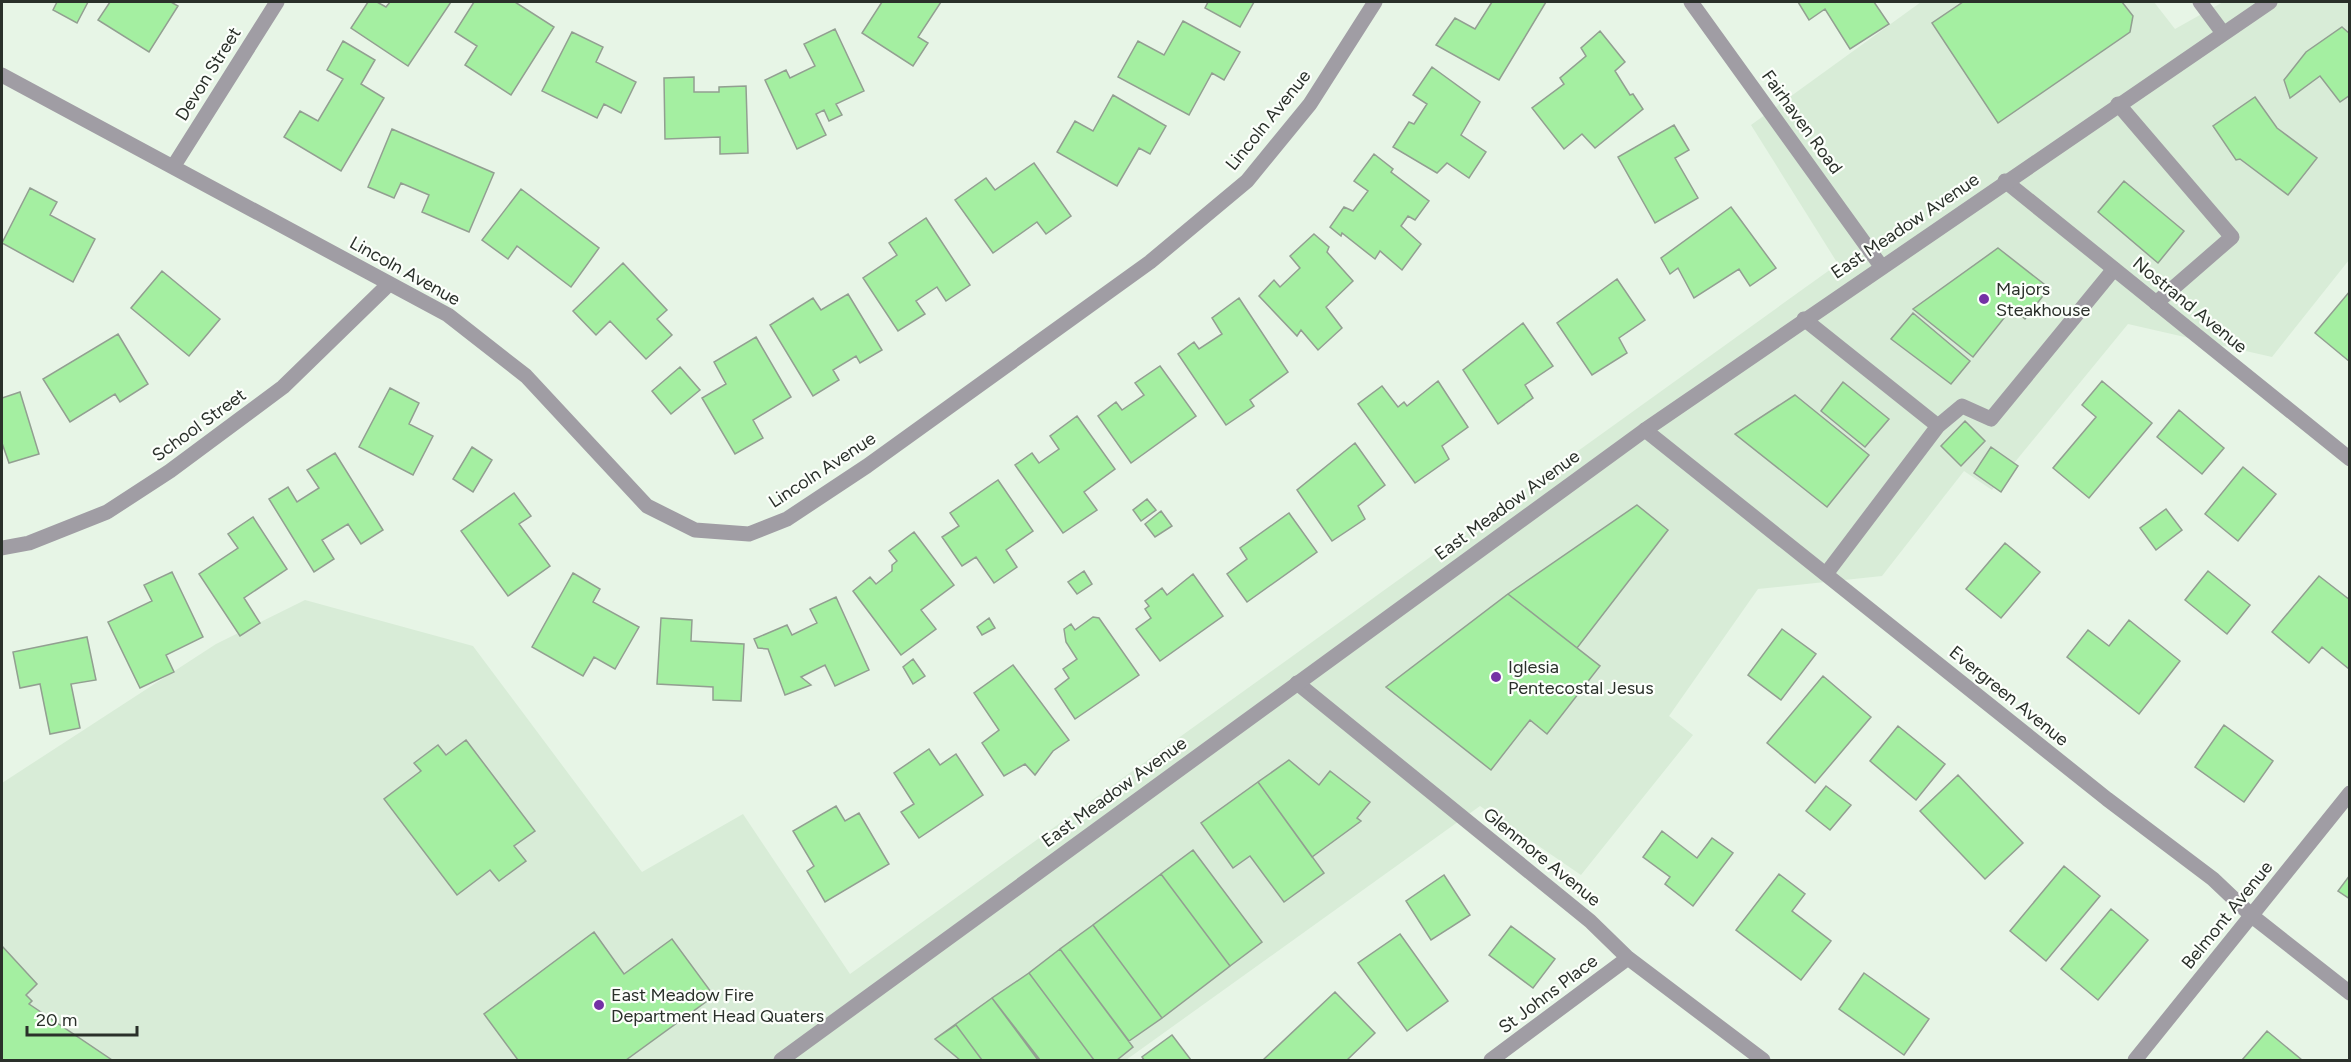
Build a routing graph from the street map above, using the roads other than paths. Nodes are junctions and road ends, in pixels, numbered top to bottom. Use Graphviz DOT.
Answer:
graph roads {
  1 [pos="277,2"];
  2 [pos="1375,2"];
  3 [pos="1691,2"];
  4 [pos="2200,2"];
  5 [pos="2270,2"];
  6 [pos="2223,33"];
  7 [pos="2,75"];
  8 [pos="2118,104"];
  9 [pos="173,167"];
  10 [pos="2005,181"];
  11 [pos="1881,266"];
  12 [pos="2114,269"];
  13 [pos="389,284"];
  14 [pos="2156,303"];
  15 [pos="1804,319"];
  16 [pos="1938,426"];
  17 [pos="1645,430"];
  18 [pos="2349,459"];
  19 [pos="2,548"];
  20 [pos="1826,574"];
  21 [pos="1297,683"];
  22 [pos="2349,793"];
  23 [pos="2252,916"];
  24 [pos="1628,958"];
  25 [pos="2349,993"];
  26 [pos="781,1060"];
  27 [pos="1491,1060"];
  28 [pos="1763,1060"];
  29 [pos="2135,1060"];
  1 -- 9 [label="street, Devon Street"];
  2 -- 13 [label="street, Lincoln Avenue"];
  3 -- 11 [label="street, Fairhaven Road"];
  4 -- 6 [label="street"];
  5 -- 6 [label="street, East Meadow Avenue"];
  6 -- 8 [label="street, East Meadow Avenue"];
  7 -- 9 [label="street, Lincoln Avenue"];
  8 -- 10 [label="street, East Meadow Avenue"];
  8 -- 14 [label="street"];
  9 -- 13 [label="street, Lincoln Avenue"];
  10 -- 11 [label="street, East Meadow Avenue"];
  10 -- 12 [label="street, Nostrand Avenue"];
  11 -- 15 [label="street, East Meadow Avenue"];
  12 -- 14 [label="street, Nostrand Avenue"];
  12 -- 16 [label="street"];
  13 -- 19 [label="street, School Street"];
  14 -- 18 [label="street, Nostrand Avenue"];
  15 -- 16 [label="street"];
  15 -- 17 [label="street, East Meadow Avenue"];
  16 -- 20 [label="street"];
  17 -- 20 [label="street, Evergreen Avenue"];
  17 -- 21 [label="street, East Meadow Avenue"];
  20 -- 23 [label="street, Evergreen Avenue"];
  21 -- 24 [label="street, Glenmore Avenue"];
  21 -- 26 [label="street, East Meadow Avenue"];
  22 -- 23 [label="street, Belmont Avenue"];
  23 -- 25 [label="street, Evergreen Avenue"];
  23 -- 29 [label="street, Belmont Avenue"];
  24 -- 27 [label="street, St Johns Place"];
  24 -- 28 [label="street, Glenmore Avenue"];
}
